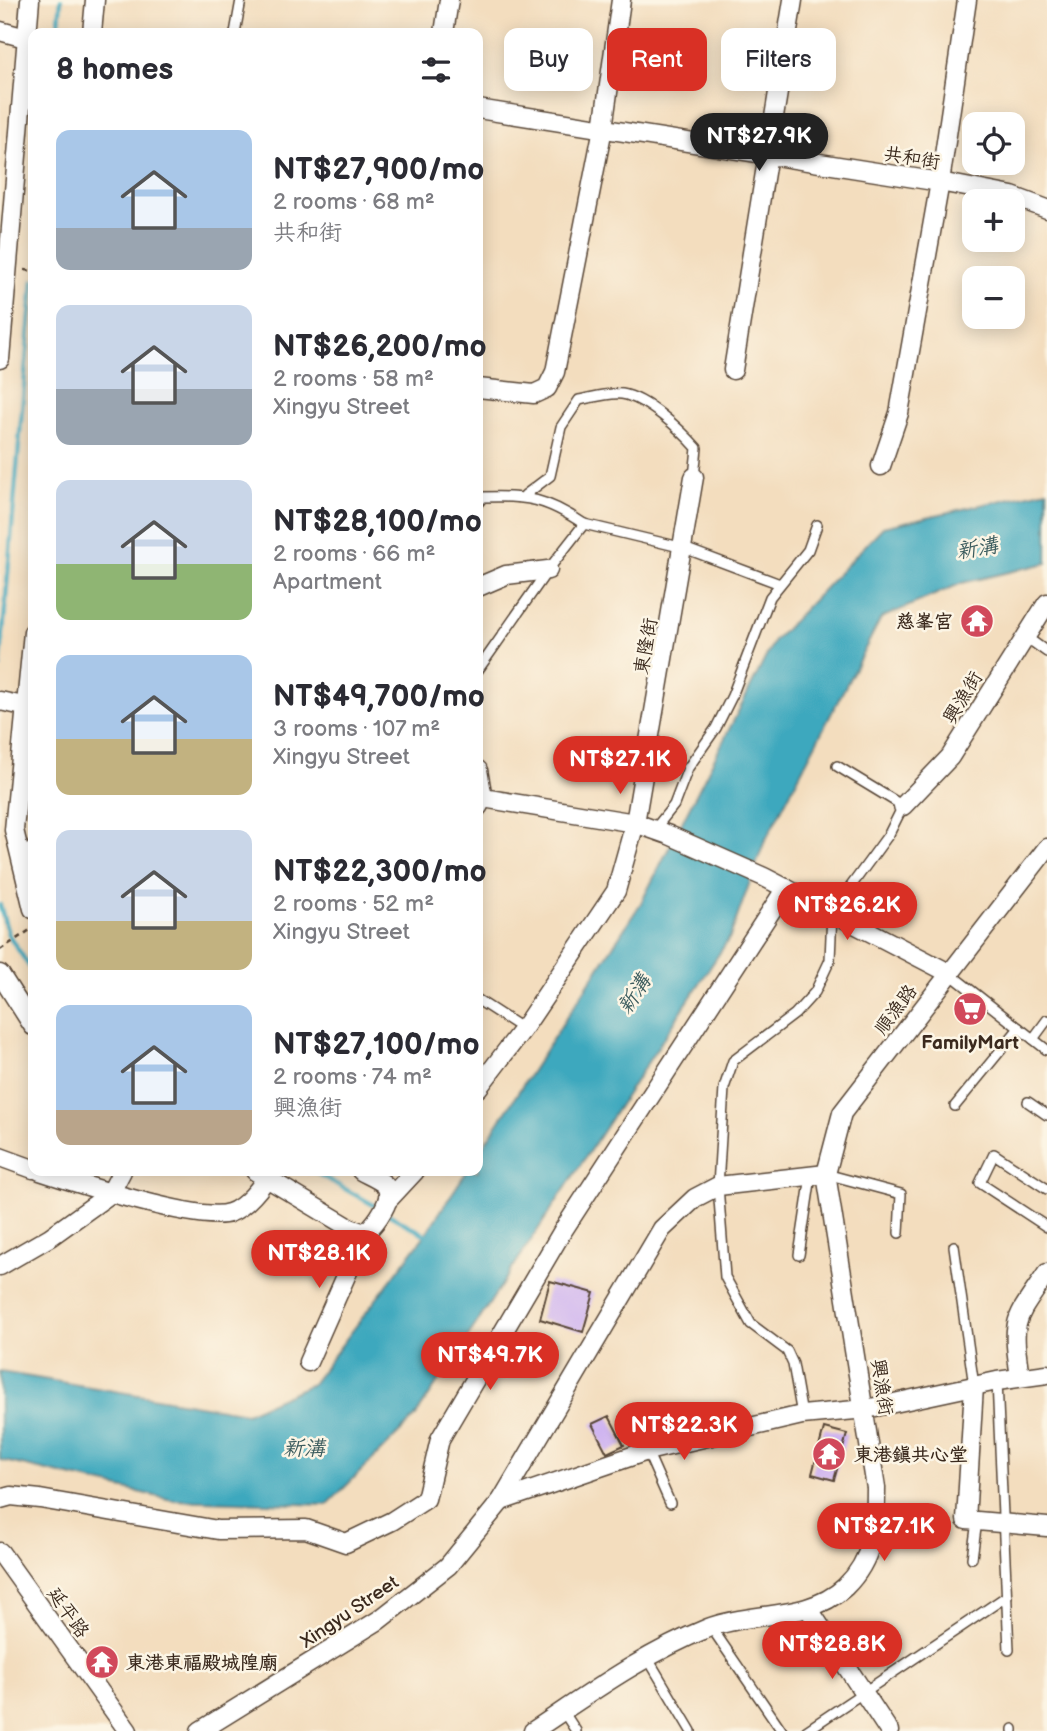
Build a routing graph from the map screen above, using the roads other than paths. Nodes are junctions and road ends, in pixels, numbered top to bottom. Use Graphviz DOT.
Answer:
graph roads {
  1 [pos="30,0"];
  2 [pos="95,0"];
  3 [pos="241,0"];
  4 [pos="449,0"];
  5 [pos="621,0"];
  6 [pos="793,0"];
  7 [pos="967,0"];
  8 [pos="31,28"];
  9 [pos="92,28"];
  10 [pos="236,28"];
  11 [pos="445,28"];
  12 [pos="0,31"];
  13 [pos="28,38"];
  14 [pos="28,62"];
  15 [pos="483,110"];
  16 [pos="603,128"];
  17 [pos="769,155"];
  18 [pos="940,182"];
  19 [pos="1047,209"];
  20 [pos="6,228"];
  21 [pos="0,359"];
  22 [pos="733,370"];
  23 [pos="483,389"];
  24 [pos="881,466"];
  25 [pos="694,477"];
  26 [pos="524,495"];
  27 [pos="483,497"];
  28 [pos="584,524"];
  29 [pos="817,525"];
  30 [pos="684,548"];
  31 [pos="548,570"];
  32 [pos="780,584"];
  33 [pos="483,585"];
  34 [pos="1047,603"];
  35 [pos="1024,636"];
  36 [pos="1047,652"];
  37 [pos="28,655"];
  38 [pos="483,663"];
  39 [pos="17,705"];
  40 [pos="837,766"];
  41 [pos="483,803"];
  42 [pos="903,806"];
  43 [pos="635,823"];
  44 [pos="662,833"];
  45 [pos="28,851"];
  46 [pos="1044,859"];
  47 [pos="20,860"];
  48 [pos="786,888"];
  49 [pos="28,890"];
  50 [pos="832,912"];
  51 [pos="949,972"];
  52 [pos="0,974"];
  53 [pos="483,1003"];
  54 [pos="28,1018"];
  55 [pos="1047,1020"];
  56 [pos="1020,1028"];
  57 [pos="523,1029"];
  58 [pos="1033,1039"];
  59 [pos="1047,1050"];
  60 [pos="483,1081"];
  61 [pos="1028,1102"];
  62 [pos="955,1106"];
  63 [pos="1047,1115"];
  64 [pos="0,1157"];
  65 [pos="28,1166"];
  66 [pos="819,1175"];
  67 [pos="55,1176"];
  68 [pos="119,1176"];
  69 [pos="262,1176"];
  70 [pos="269,1176"];
  71 [pos="370,1176"];
  72 [pos="410,1176"];
  73 [pos="718,1186"];
  74 [pos="1047,1189"];
  75 [pos="110,1194"];
  76 [pos="388,1200"];
  77 [pos="1047,1227"];
  78 [pos="368,1230"];
  79 [pos="900,1233"];
  80 [pos="954,1247"];
  81 [pos="799,1255"];
  82 [pos="0,1266"];
  83 [pos="1047,1273"];
  84 [pos="308,1362"];
  85 [pos="1047,1374"];
  86 [pos="1020,1377"];
  87 [pos="997,1381"];
  88 [pos="974,1386"];
  89 [pos="866,1409"];
  90 [pos="802,1415"];
  91 [pos="647,1451"];
  92 [pos="0,1499"];
  93 [pos="501,1501"];
  94 [pos="670,1503"];
  95 [pos="977,1521"];
  96 [pos="1003,1525"];
  97 [pos="1047,1527"];
  98 [pos="0,1552"];
  99 [pos="972,1558"];
  100 [pos="1007,1596"];
  101 [pos="808,1608"];
  102 [pos="710,1627"];
  103 [pos="1009,1650"];
  104 [pos="646,1656"];
  105 [pos="864,1694"];
  106 [pos="563,1711"];
  107 [pos="128,1731"];
  108 [pos="200,1731"];
  109 [pos="533,1731"];
  110 [pos="576,1731"];
  111 [pos="691,1731"];
  112 [pos="782,1731"];
  113 [pos="807,1731"];
  114 [pos="890,1731"];
  1 -- 8 [label="street"];
  2 -- 9 [label="street"];
  3 -- 10 [label="lane"];
  4 -- 11 [label="street"];
  5 -- 16 [label="street"];
  6 -- 17 [label="street"];
  7 -- 18 [label="street"];
  12 -- 13 [label="street"];
  14 -- 20 [label="street"];
  15 -- 16 [label="street, 共和街"];
  16 -- 17 [label="street, 共和街"];
  16 -- 23 [label="street"];
  17 -- 18 [label="street, 共和街"];
  17 -- 22 [label="street"];
  18 -- 19 [label="street, 共和街"];
  18 -- 24 [label="street"];
  20 -- 21 [label="street"];
  25 -- 26 [label="lane"];
  25 -- 30 [label="street, 東隆街"];
  26 -- 27 [label="lane"];
  26 -- 28 [label="lane"];
  28 -- 30 [label="lane"];
  28 -- 31 [label="lane"];
  29 -- 32 [label="lane"];
  30 -- 32 [label="lane"];
  30 -- 43 [label="street, 東隆街"];
  31 -- 33 [label="street"];
  31 -- 38 [label="lane"];
  32 -- 44 [label="lane"];
  34 -- 35 [label="street, 興漁街"];
  35 -- 36 [label="lane"];
  35 -- 42 [label="street, 興漁街"];
  37 -- 39 [label="street"];
  39 -- 47 [label="street"];
  40 -- 42 [label="lane"];
  41 -- 43 [label="street"];
  42 -- 50 [label="lane"];
  43 -- 44 [label="street"];
  43 -- 57 [label="street, 東隆街"];
  44 -- 48 [label="street"];
  45 -- 47 [label="lane"];
  46 -- 51 [label="street, 順漁路"];
  47 -- 49 [label="street"];
  48 -- 50 [label="street"];
  48 -- 92 [label="street"];
  50 -- 51 [label="street"];
  50 -- 73 [label="lane"];
  51 -- 56 [label="lane"];
  51 -- 66 [label="street, 順漁路"];
  52 -- 54 [label="street"];
  53 -- 57 [label="lane"];
  55 -- 58 [label="lane"];
  56 -- 58 [label="lane"];
  56 -- 62 [label="lane"];
  57 -- 60 [label="street, 東隆街"];
  58 -- 59 [label="lane"];
  61 -- 63 [label="lane"];
  64 -- 65 [label="street"];
  66 -- 73 [label="street, Xingyu Street"];
  66 -- 79 [label="lane"];
  66 -- 81 [label="lane"];
  66 -- 89 [label="street, 興漁街"];
  67 -- 75 [label="street"];
  68 -- 75 [label="street"];
  69 -- 75 [label="street"];
  70 -- 78 [label="street"];
  71 -- 76 [label="street"];
  72 -- 76 [label="street"];
  73 -- 90 [label="lane"];
  73 -- 93 [label="street, Xingyu Street"];
  74 -- 77 [label="lane"];
  75 -- 82 [label="street"];
  76 -- 78 [label="street"];
  78 -- 84 [label="street"];
  80 -- 88 [label="lane"];
  83 -- 86 [label="street"];
  85 -- 86 [label="street"];
  86 -- 87 [label="street"];
  87 -- 88 [label="street"];
  87 -- 96 [label="lane"];
  88 -- 89 [label="street"];
  88 -- 95 [label="street"];
  89 -- 90 [label="street"];
  89 -- 101 [label="street, 興漁街"];
  90 -- 91 [label="street"];
  91 -- 93 [label="street"];
  91 -- 94 [label="lane"];
  93 -- 108 [label="street, Xingyu Street"];
  95 -- 96 [label="street"];
  95 -- 99 [label="lane"];
  96 -- 97 [label="street"];
  96 -- 100 [label="lane"];
  98 -- 107 [label="street, 延平路"];
  100 -- 103 [label="lane"];
  100 -- 105 [label="lane"];
  101 -- 102 [label="street, 興漁街"];
  101 -- 105 [label="street"];
  102 -- 104 [label="street, 興漁街"];
  102 -- 112 [label="lane"];
  104 -- 106 [label="street, 興漁街"];
  104 -- 111 [label="lane"];
  105 -- 113 [label="lane"];
  105 -- 114 [label="street"];
  106 -- 109 [label="street, 興漁街"];
  106 -- 110 [label="lane"];
}
